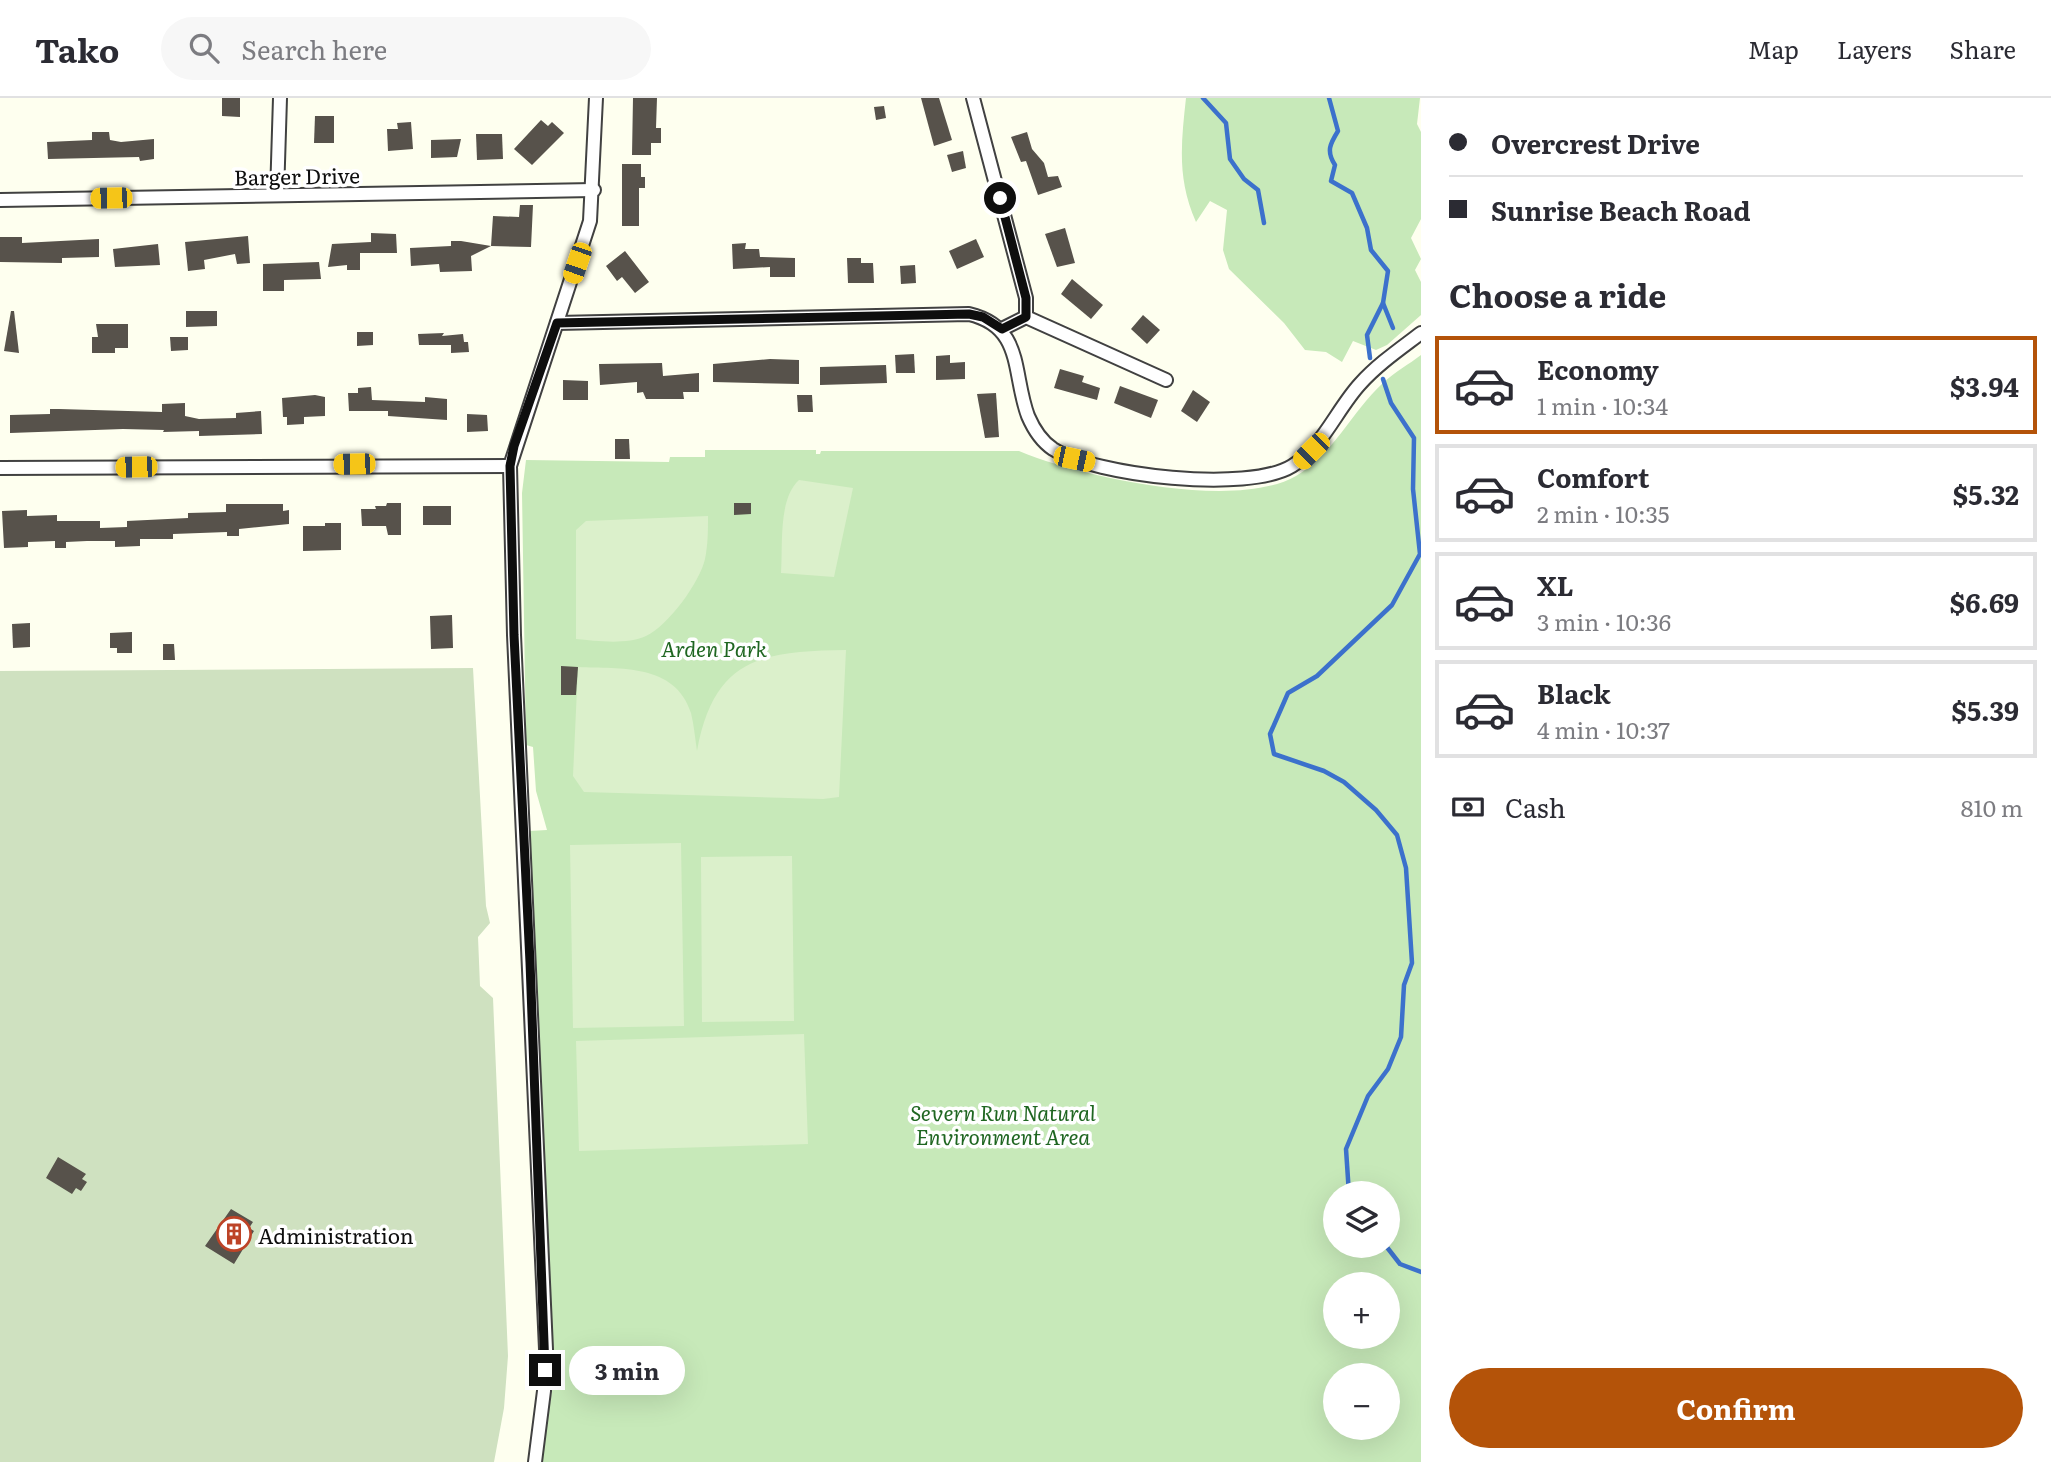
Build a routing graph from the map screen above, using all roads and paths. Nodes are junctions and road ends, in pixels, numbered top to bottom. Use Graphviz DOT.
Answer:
graph roads {
  1 [pos="280,98"];
  2 [pos="596,98"];
  3 [pos="973,98"];
  4 [pos="594,190"];
  5 [pos="277,195"];
  6 [pos="0,200"];
  7 [pos="1026,317"];
  8 [pos="557,323"];
  9 [pos="1002,329"];
  10 [pos="1421,333"];
  11 [pos="1166,380"];
  12 [pos="510,466"];
  13 [pos="0,468"];
  14 [pos="535,1462"];
  1 -- 5 [label="street"];
  2 -- 4 [label="street"];
  3 -- 7 [label="street"];
  4 -- 5 [label="street, Barger Drive"];
  4 -- 8 [label="street"];
  5 -- 6 [label="street, Barger Drive"];
  7 -- 9 [label="street"];
  7 -- 11 [label="street"];
  8 -- 9 [label="street"];
  8 -- 12 [label="street"];
  9 -- 10 [label="street"];
  12 -- 13 [label="street"];
  12 -- 14 [label="street"];
}
